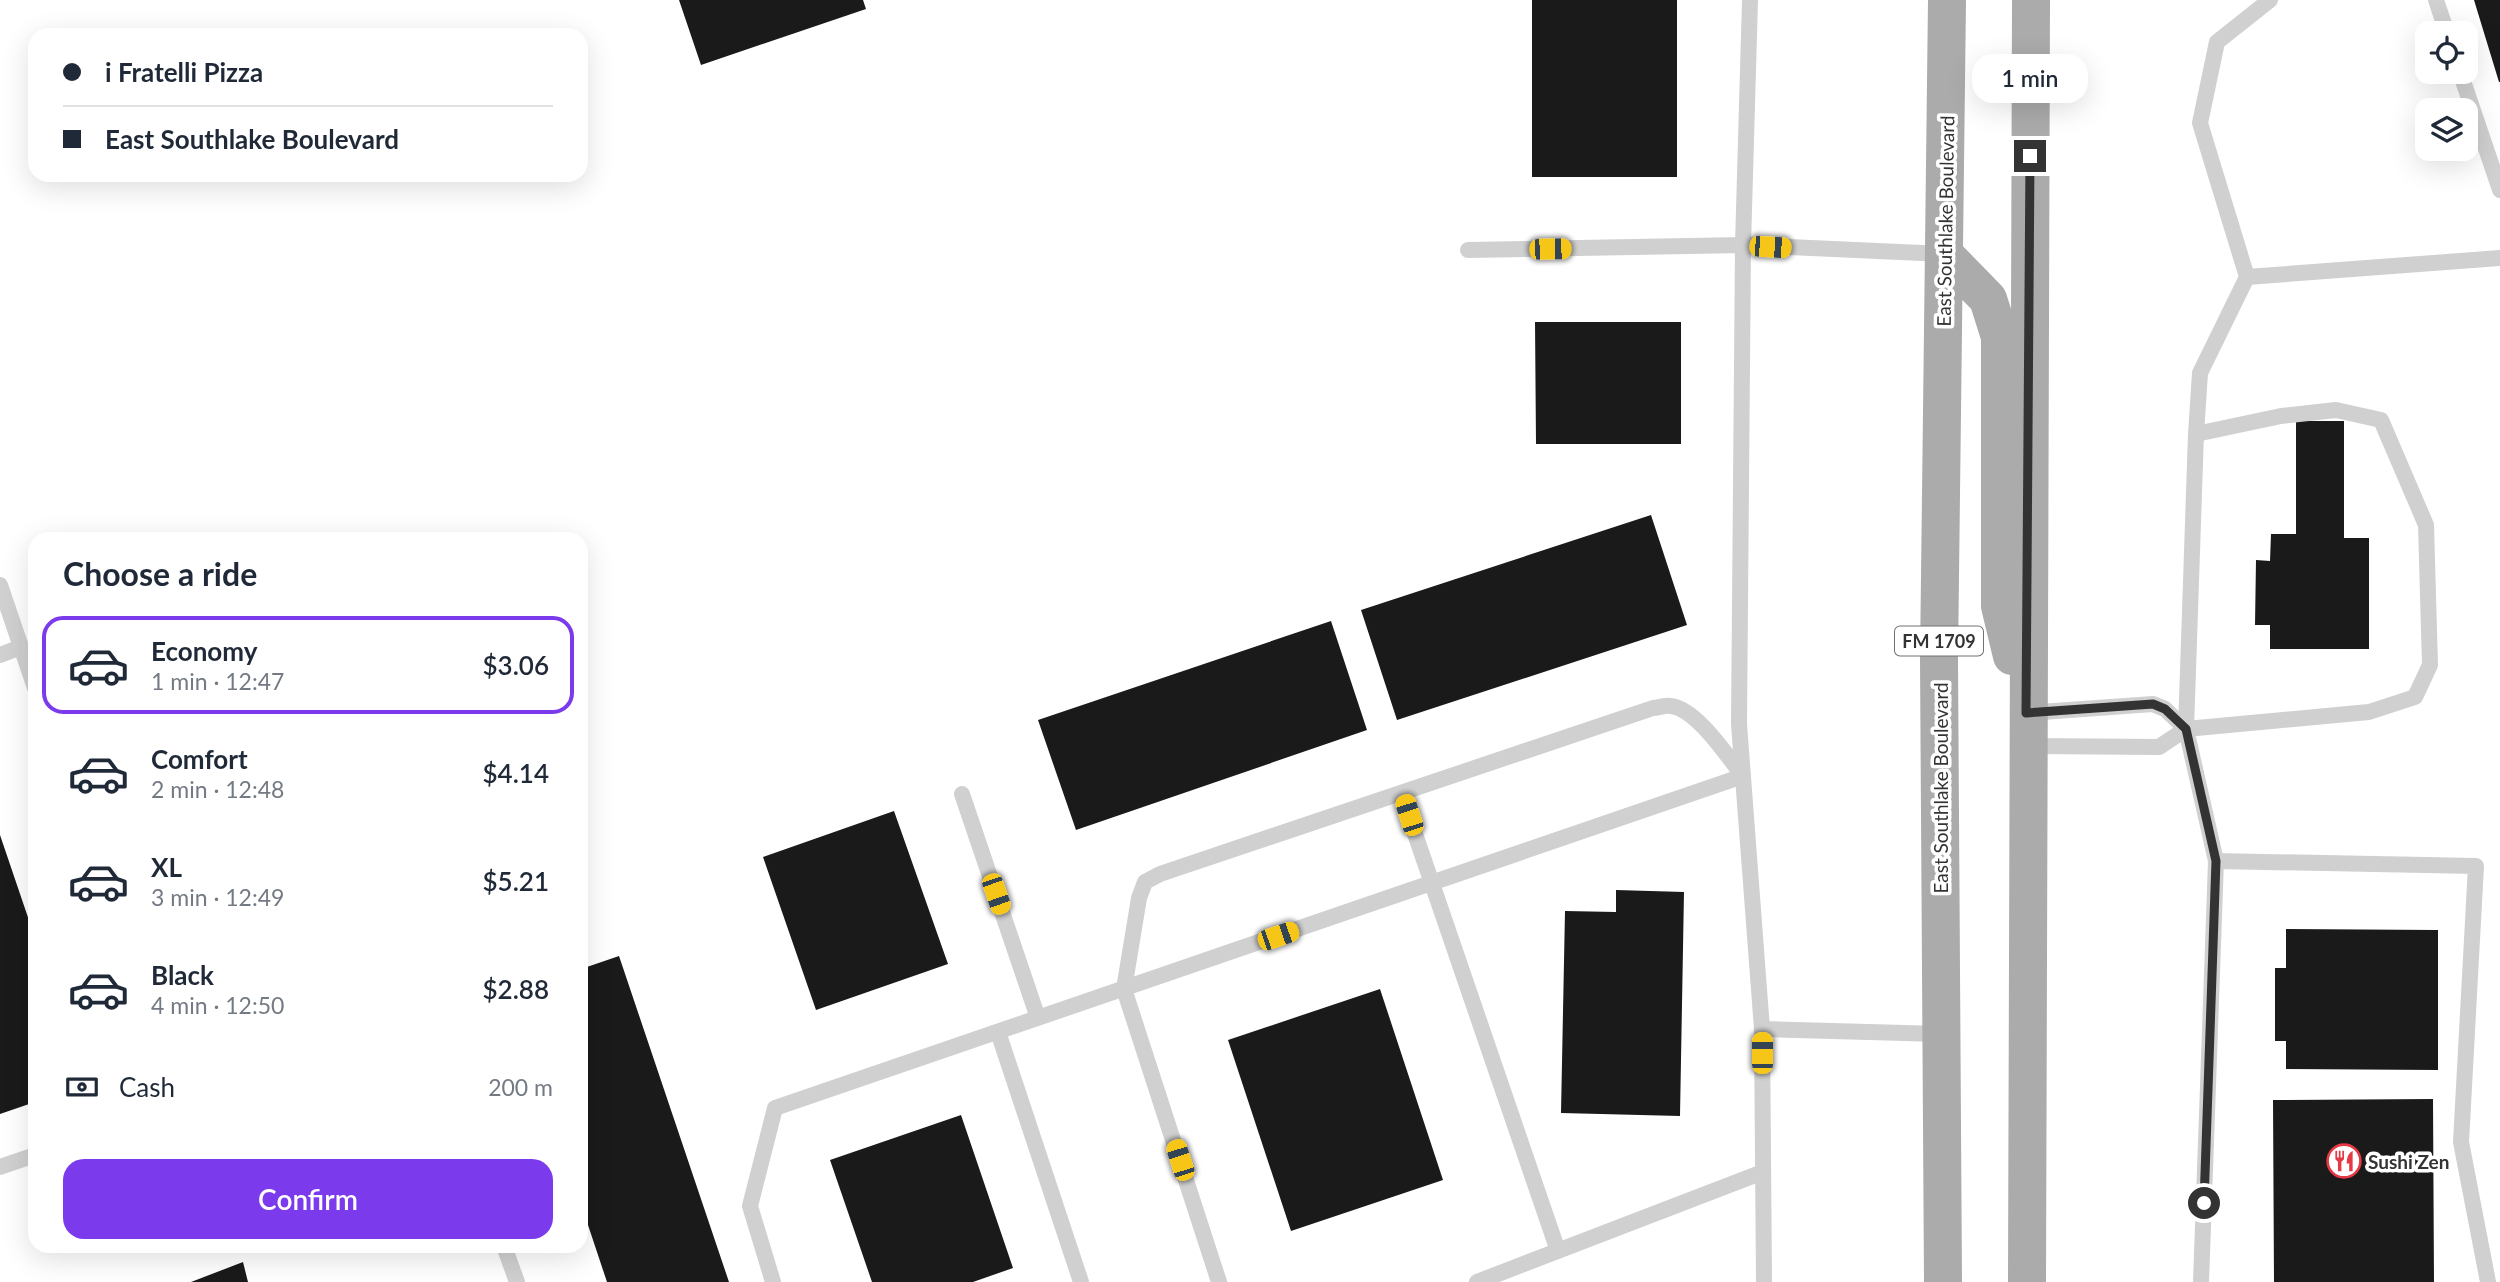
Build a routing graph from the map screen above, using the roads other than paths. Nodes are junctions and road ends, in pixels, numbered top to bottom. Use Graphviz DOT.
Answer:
graph roads {
  1 [pos="1750,0"];
  2 [pos="1947,0"];
  3 [pos="2031,0"];
  4 [pos="2270,0"];
  5 [pos="2436,0"];
  6 [pos="2443,21"];
  7 [pos="2464,84"];
  8 [pos="2500,190"];
  9 [pos="1743,245"];
  10 [pos="1468,250"];
  11 [pos="1944,254"];
  12 [pos="2500,258"];
  13 [pos="2247,277"];
  14 [pos="2196,433"];
  15 [pos="0,585"];
  16 [pos="21,647"];
  17 [pos="0,655"];
  18 [pos="28,668"];
  19 [pos="2026,729"];
  20 [pos="2186,729"];
  21 [pos="1743,776"];
  22 [pos="1401,793"];
  23 [pos="962,794"];
  24 [pos="2216,861"];
  25 [pos="1431,883"];
  26 [pos="1124,989"];
  27 [pos="1038,1018"];
  28 [pos="1762,1029"];
  29 [pos="998,1032"];
  30 [pos="1941,1034"];
  31 [pos="28,1157"];
  32 [pos="0,1167"];
  33 [pos="1763,1172"];
  34 [pos="1558,1251"];
  35 [pos="507,1253"];
  36 [pos="1508,1276"];
  37 [pos="517,1282"];
  38 [pos="773,1282"];
  39 [pos="1081,1282"];
  40 [pos="1219,1282"];
  41 [pos="1477,1282"];
  42 [pos="1763,1282"];
  43 [pos="1942,1282"];
  44 [pos="2027,1282"];
  45 [pos="2201,1282"];
  46 [pos="2488,1282"];
  1 -- 9 [label="lane"];
  2 -- 11 [label="main road, East Southlake Boulevard / FM 1709"];
  3 -- 19 [label="main road"];
  4 -- 13 [label="lane"];
  5 -- 6 [label="lane"];
  7 -- 8 [label="lane"];
  9 -- 10 [label="lane"];
  9 -- 11 [label="lane"];
  9 -- 21 [label="lane"];
  11 -- 19 [label="main road"];
  11 -- 30 [label="main road, East Southlake Boulevard / FM 1709"];
  12 -- 13 [label="lane"];
  13 -- 14 [label="lane"];
  14 -- 20 [label="lane"];
  14 -- 20 [label="lane"];
  15 -- 16 [label="lane"];
  16 -- 17 [label="lane"];
  16 -- 18 [label="lane"];
  19 -- 20 [label="lane"];
  19 -- 20 [label="lane"];
  19 -- 44 [label="main road"];
  20 -- 24 [label="lane"];
  21 -- 22 [label="lane"];
  21 -- 25 [label="lane"];
  21 -- 28 [label="lane"];
  22 -- 25 [label="lane"];
  22 -- 26 [label="lane"];
  23 -- 27 [label="lane"];
  24 -- 45 [label="lane"];
  24 -- 46 [label="lane"];
  25 -- 26 [label="lane"];
  25 -- 34 [label="lane"];
  26 -- 27 [label="lane"];
  26 -- 40 [label="lane"];
  27 -- 29 [label="lane"];
  28 -- 30 [label="lane"];
  28 -- 33 [label="lane"];
  29 -- 38 [label="lane"];
  29 -- 39 [label="lane"];
  30 -- 43 [label="main road, East Southlake Boulevard / FM 1709"];
  31 -- 32 [label="lane"];
  33 -- 34 [label="lane"];
  33 -- 42 [label="lane"];
  34 -- 36 [label="lane"];
  35 -- 37 [label="lane"];
  36 -- 41 [label="lane"];
}
